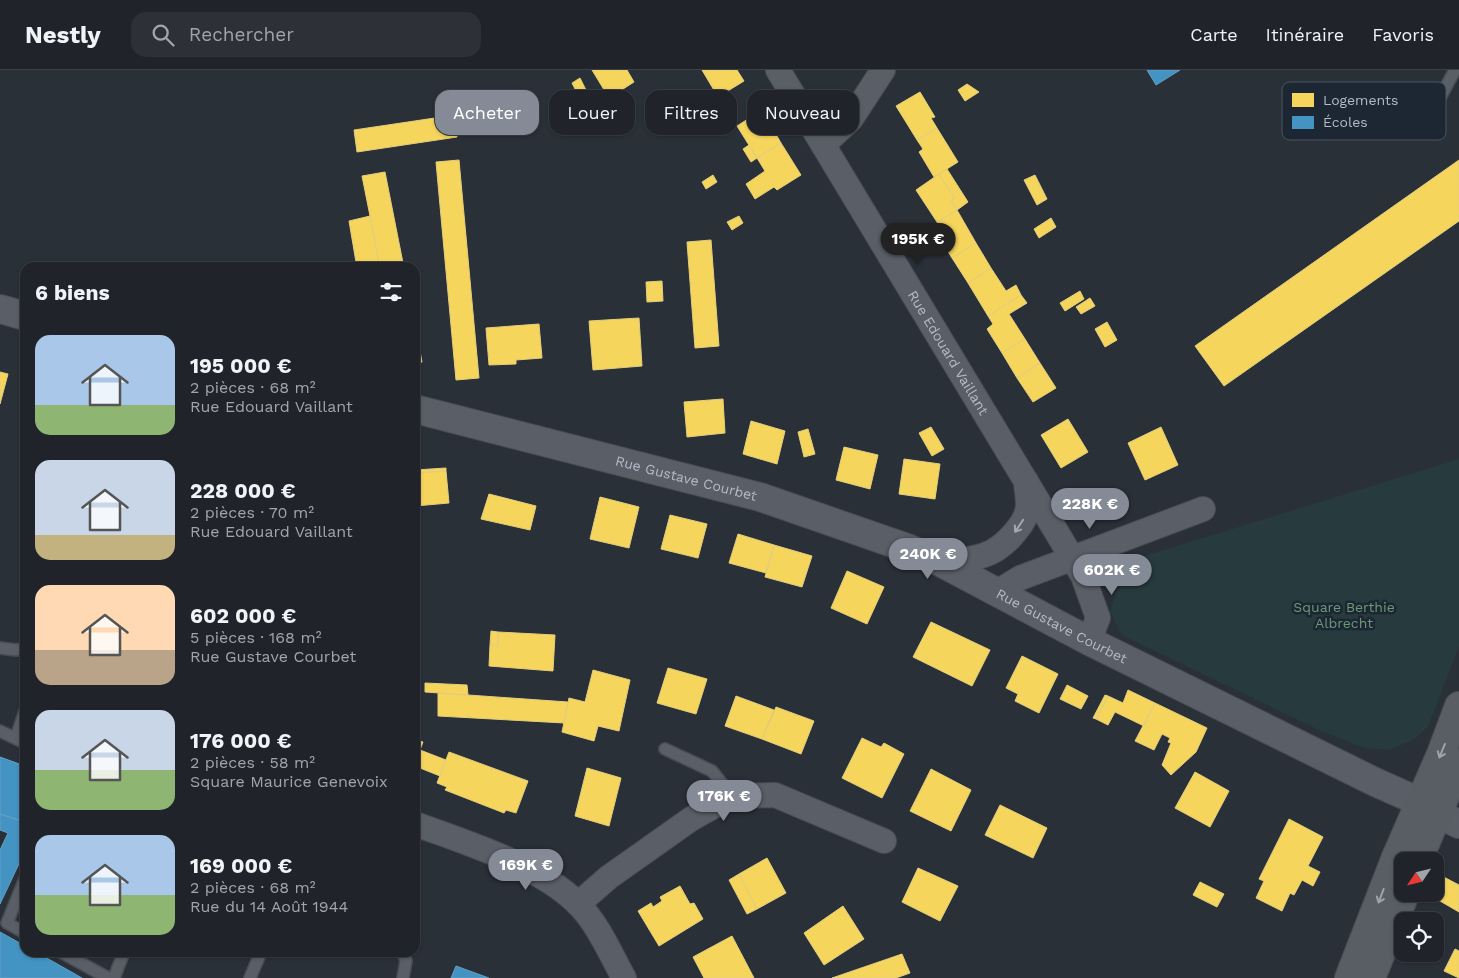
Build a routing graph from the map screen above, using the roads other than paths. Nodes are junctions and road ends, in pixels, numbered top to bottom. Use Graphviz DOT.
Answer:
graph roads {
  1 [pos="778,70"];
  2 [pos="883,70"];
  3 [pos="1455,70"];
  4 [pos="1446,86"];
  5 [pos="823,145"];
  6 [pos="0,309"];
  7 [pos="20,315"];
  8 [pos="420,411"];
  9 [pos="1026,479"];
  10 [pos="1203,509"];
  11 [pos="1072,558"];
  12 [pos="940,562"];
  13 [pos="997,592"];
  14 [pos="1089,641"];
  15 [pos="0,648"];
  16 [pos="20,649"];
  17 [pos="1459,706"];
  18 [pos="0,731"];
  19 [pos="20,740"];
  20 [pos="665,748"];
  21 [pos="1459,763"];
  22 [pos="732,796"];
  23 [pos="1439,813"];
  24 [pos="420,826"];
  25 [pos="884,841"];
  26 [pos="1422,852"];
  27 [pos="20,891"];
  28 [pos="1402,902"];
  29 [pos="578,904"];
  30 [pos="20,930"];
  31 [pos="70,957"];
  32 [pos="122,957"];
  33 [pos="259,957"];
  34 [pos="405,957"];
  35 [pos="108,978"];
  36 [pos="114,978"];
  37 [pos="250,978"];
  38 [pos="403,978"];
  39 [pos="624,978"];
  40 [pos="1349,978"];
  41 [pos="1371,978"];
  1 -- 5 [label="street, Rue Edouard Vaillant"];
  2 -- 5 [label="street"];
  3 -- 4 [label="lane"];
  5 -- 9 [label="street, Rue Edouard Vaillant"];
  6 -- 7 [label="street"];
  8 -- 12 [label="street, Rue Gustave Courbet"];
  9 -- 11 [label="street, Rue Edouard Vaillant"];
  9 -- 12 [label="street, one-way"];
  10 -- 11 [label="street"];
  11 -- 13 [label="street"];
  11 -- 14 [label="street, Rue Edouard Vaillant"];
  12 -- 13 [label="street, Rue Gustave Courbet"];
  13 -- 14 [label="street, Rue Gustave Courbet"];
  14 -- 23 [label="street, Rue Gustave Courbet"];
  15 -- 16 [label="lane"];
  17 -- 23 [label="main road, one-way"];
  18 -- 19 [label="lane"];
  20 -- 22 [label="lane"];
  21 -- 23 [label="main road"];
  22 -- 25 [label="street"];
  22 -- 29 [label="street"];
  23 -- 26 [label="main road"];
  23 -- 40 [label="main road, one-way"];
  24 -- 29 [label="street"];
  27 -- 30 [label="lane"];
  28 -- 41 [label="main road"];
  29 -- 39 [label="street"];
  31 -- 35 [label="lane"];
  32 -- 36 [label="lane"];
  33 -- 37 [label="lane"];
  34 -- 38 [label="lane"];
}
